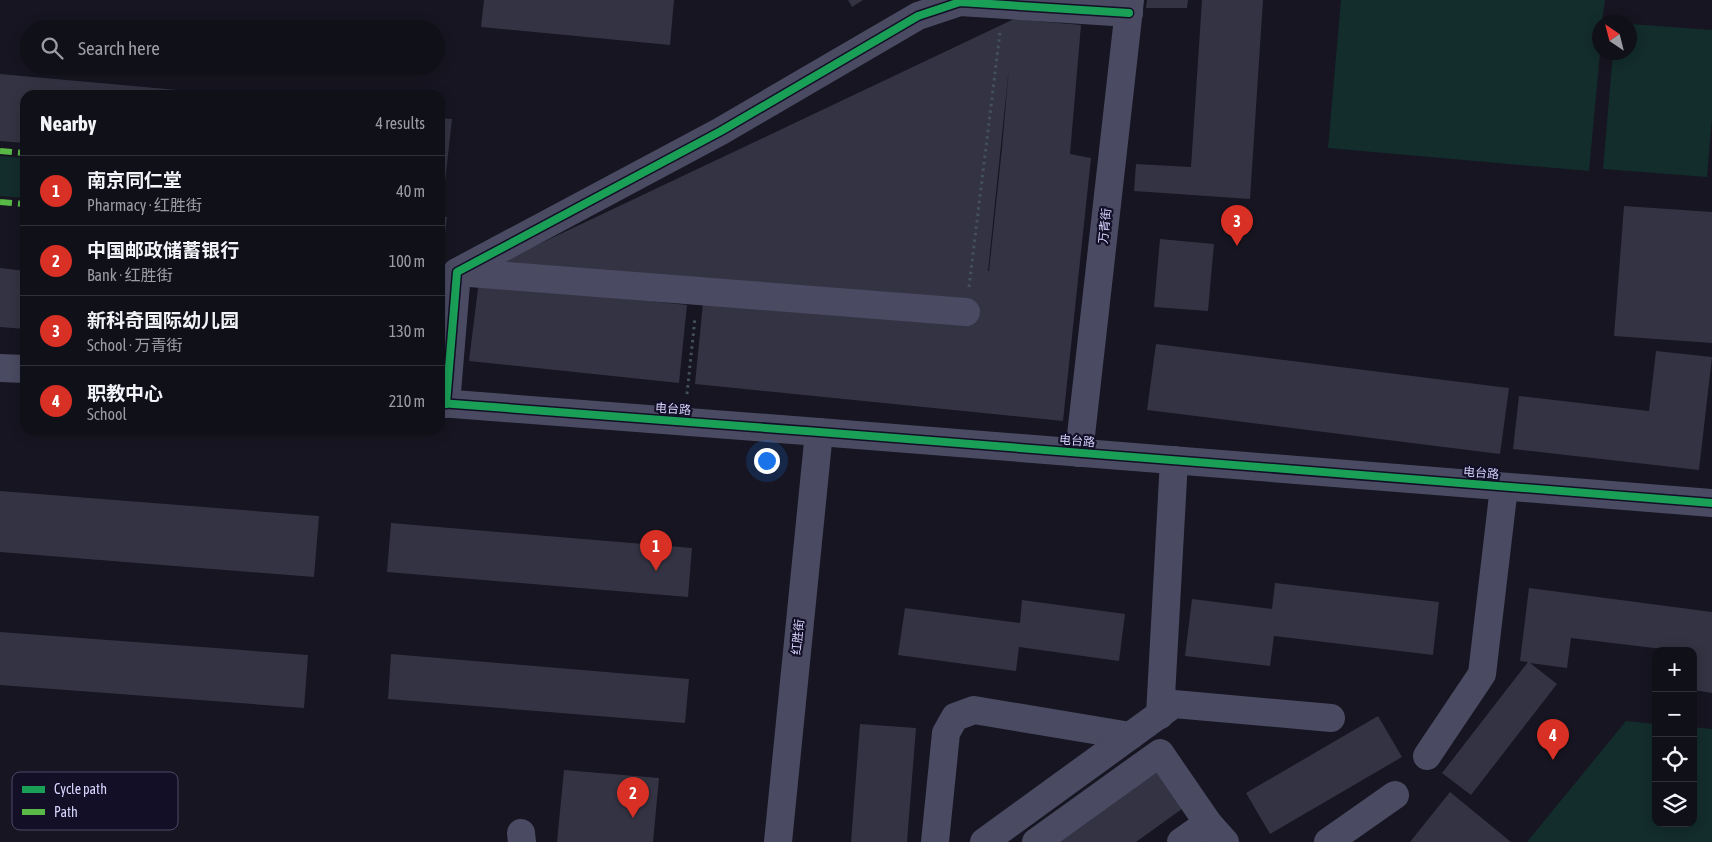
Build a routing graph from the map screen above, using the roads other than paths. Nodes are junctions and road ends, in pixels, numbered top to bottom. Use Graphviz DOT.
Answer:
graph roads {
  1 [pos="1129,6"];
  2 [pos="457,272"];
  3 [pos="966,312"];
  4 [pos="0,368"];
  5 [pos="20,369"];
  6 [pos="445,384"];
  7 [pos="445,403"];
  8 [pos="819,432"];
  9 [pos="1079,453"];
  10 [pos="1174,460"];
  11 [pos="1504,487"];
  12 [pos="1712,504"];
  13 [pos="1160,715"];
  14 [pos="1331,718"];
  15 [pos="1130,736"];
  16 [pos="1427,756"];
  17 [pos="1395,795"];
  18 [pos="1216,832"];
  19 [pos="778,842"];
  20 [pos="935,842"];
  21 [pos="984,842"];
  22 [pos="1036,842"];
  23 [pos="1181,842"];
  24 [pos="1328,842"];
  1 -- 2 [label="street"];
  1 -- 9 [label="street, 万青街"];
  2 -- 3 [label="street"];
  2 -- 6 [label="street"];
  4 -- 5 [label="street"];
  7 -- 8 [label="street, 电台路"];
  8 -- 9 [label="street, 电台路"];
  8 -- 19 [label="street, 红胜街"];
  9 -- 10 [label="street, 电台路"];
  10 -- 11 [label="street, 电台路"];
  10 -- 13 [label="street"];
  11 -- 12 [label="street, 电台路"];
  11 -- 16 [label="street"];
  13 -- 14 [label="street"];
  13 -- 15 [label="street"];
  15 -- 20 [label="street"];
  15 -- 21 [label="street"];
  17 -- 24 [label="street"];
  18 -- 22 [label="street"];
  18 -- 23 [label="street"];
}
